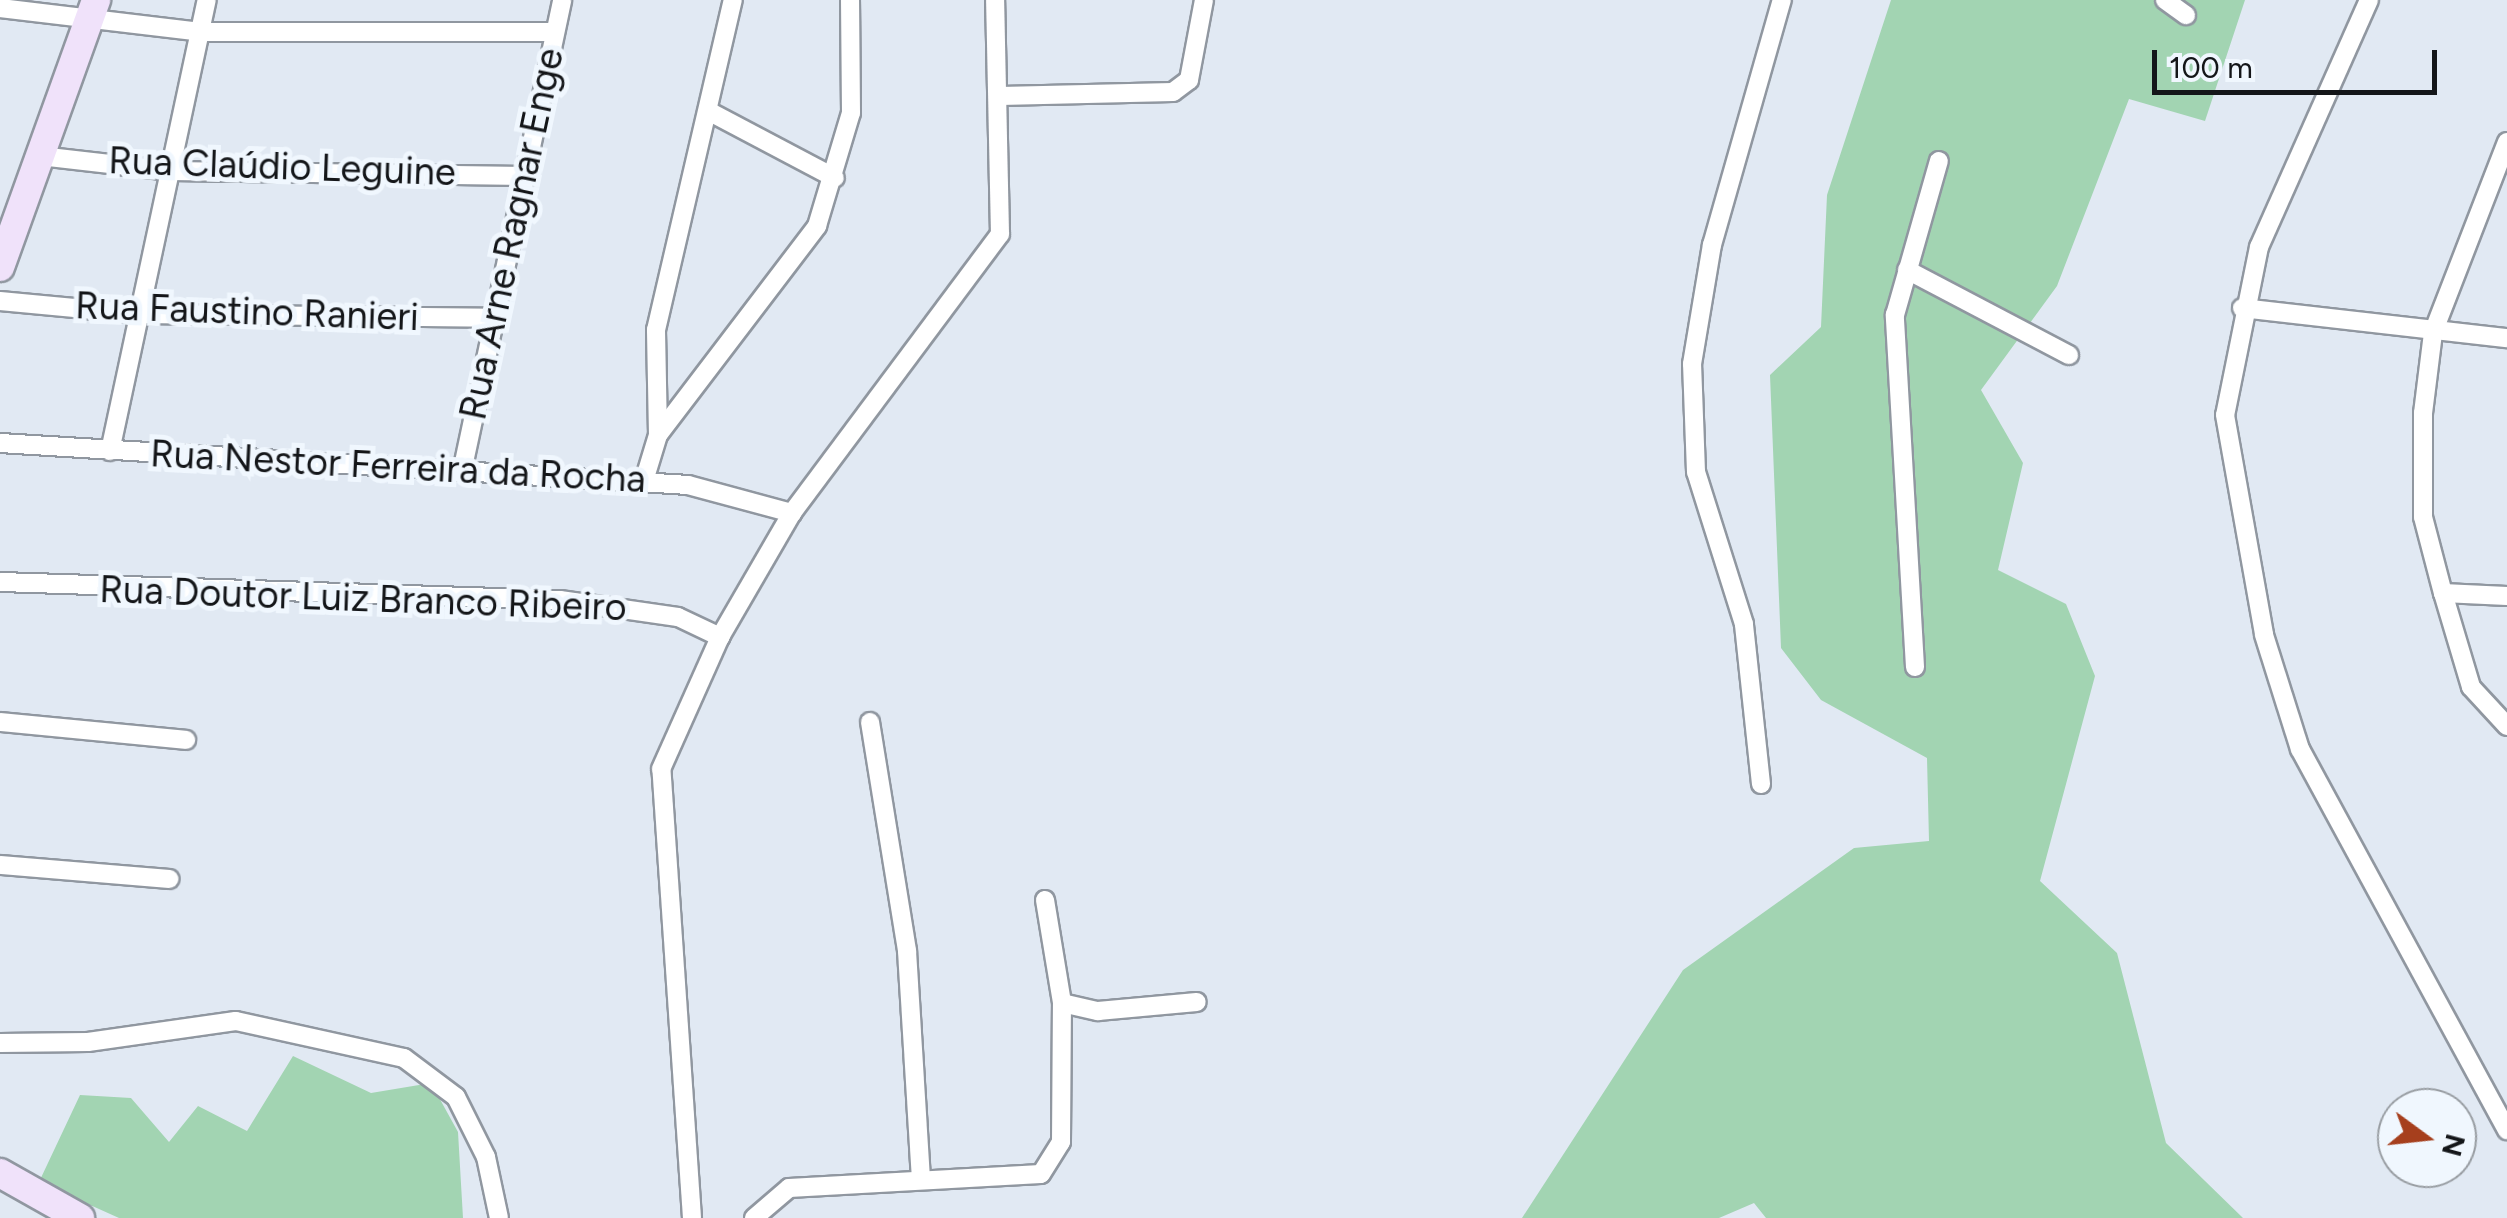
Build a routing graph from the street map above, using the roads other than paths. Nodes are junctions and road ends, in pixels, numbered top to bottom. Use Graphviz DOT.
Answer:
graph roads {
  1 [pos="207,0"];
  2 [pos="562,0"];
  3 [pos="734,0"];
  4 [pos="850,0"];
  5 [pos="995,0"];
  6 [pos="1204,0"];
  7 [pos="1782,0"];
  8 [pos="2165,0"];
  9 [pos="2369,0"];
  10 [pos="0,8"];
  11 [pos="92,12"];
  12 [pos="2186,14"];
  13 [pos="200,32"];
  14 [pos="555,32"];
  15 [pos="1000,96"];
  16 [pos="710,112"];
  17 [pos="2507,142"];
  18 [pos="40,156"];
  19 [pos="1939,161"];
  20 [pos="171,171"];
  21 [pos="525,176"];
  22 [pos="834,178"];
  23 [pos="0,267"];
  24 [pos="1907,270"];
  25 [pos="0,302"];
  26 [pos="2242,308"];
  27 [pos="138,314"];
  28 [pos="494,318"];
  29 [pos="2433,333"];
  30 [pos="2507,338"];
  31 [pos="2070,355"];
  32 [pos="658,435"];
  33 [pos="0,443"];
  34 [pos="110,451"];
  35 [pos="463,468"];
  36 [pos="644,481"];
  37 [pos="792,513"];
  38 [pos="0,582"];
  39 [pos="2443,593"];
  40 [pos="2507,596"];
  41 [pos="720,637"];
  42 [pos="1916,667"];
  43 [pos="0,722"];
  44 [pos="870,722"];
  45 [pos="2507,726"];
  46 [pos="186,740"];
  47 [pos="1761,784"];
  48 [pos="0,865"];
  49 [pos="168,879"];
  50 [pos="1045,900"];
  51 [pos="1198,1002"];
  52 [pos="1062,1004"];
  53 [pos="0,1043"];
  54 [pos="2507,1130"];
  55 [pos="0,1174"];
  56 [pos="922,1179"];
  57 [pos="80,1218"];
  58 [pos="500,1218"];
  59 [pos="692,1218"];
  60 [pos="754,1218"];
  1 -- 13 [label="street"];
  2 -- 14 [label="street, Rua Arne Ragnar Enge"];
  3 -- 16 [label="street"];
  4 -- 22 [label="street"];
  5 -- 15 [label="street"];
  6 -- 15 [label="street"];
  7 -- 47 [label="street"];
  8 -- 12 [label="street"];
  9 -- 26 [label="street"];
  10 -- 11 [label="street"];
  11 -- 13 [label="street"];
  11 -- 18 [label="street"];
  13 -- 14 [label="street"];
  13 -- 20 [label="street"];
  14 -- 21 [label="street, Rua Arne Ragnar Enge"];
  15 -- 37 [label="street"];
  16 -- 22 [label="street"];
  16 -- 32 [label="street"];
  17 -- 29 [label="street"];
  18 -- 20 [label="street, Rua Claúdio Leguine"];
  18 -- 23 [label="street"];
  19 -- 24 [label="street"];
  20 -- 21 [label="street, Rua Claúdio Leguine"];
  20 -- 27 [label="street"];
  21 -- 28 [label="street, Rua Arne Ragnar Enge"];
  22 -- 32 [label="street"];
  24 -- 31 [label="street"];
  24 -- 42 [label="street"];
  25 -- 27 [label="street, Rua Faustino Ranieri"];
  26 -- 29 [label="street"];
  26 -- 54 [label="street"];
  27 -- 28 [label="street, Rua Faustino Ranieri"];
  27 -- 34 [label="street"];
  28 -- 35 [label="street, Rua Arne Ragnar Enge"];
  29 -- 30 [label="street"];
  29 -- 39 [label="street"];
  32 -- 36 [label="street"];
  33 -- 34 [label="street, Rua Nestor Ferreira da Rocha"];
  34 -- 35 [label="street, Rua Nestor Ferreira da Rocha"];
  35 -- 36 [label="street, Rua Nestor Ferreira da Rocha"];
  36 -- 37 [label="street, Rua Nestor Ferreira da Rocha"];
  37 -- 41 [label="street"];
  38 -- 41 [label="street, Rua Doutor Luiz Branco Ribeiro"];
  39 -- 40 [label="street"];
  39 -- 45 [label="street"];
  41 -- 59 [label="street"];
  43 -- 46 [label="street"];
  44 -- 56 [label="street"];
  48 -- 49 [label="street"];
  50 -- 52 [label="street"];
  51 -- 52 [label="street"];
  52 -- 56 [label="street"];
  53 -- 58 [label="street"];
  55 -- 57 [label="street"];
  56 -- 60 [label="street"];
}
